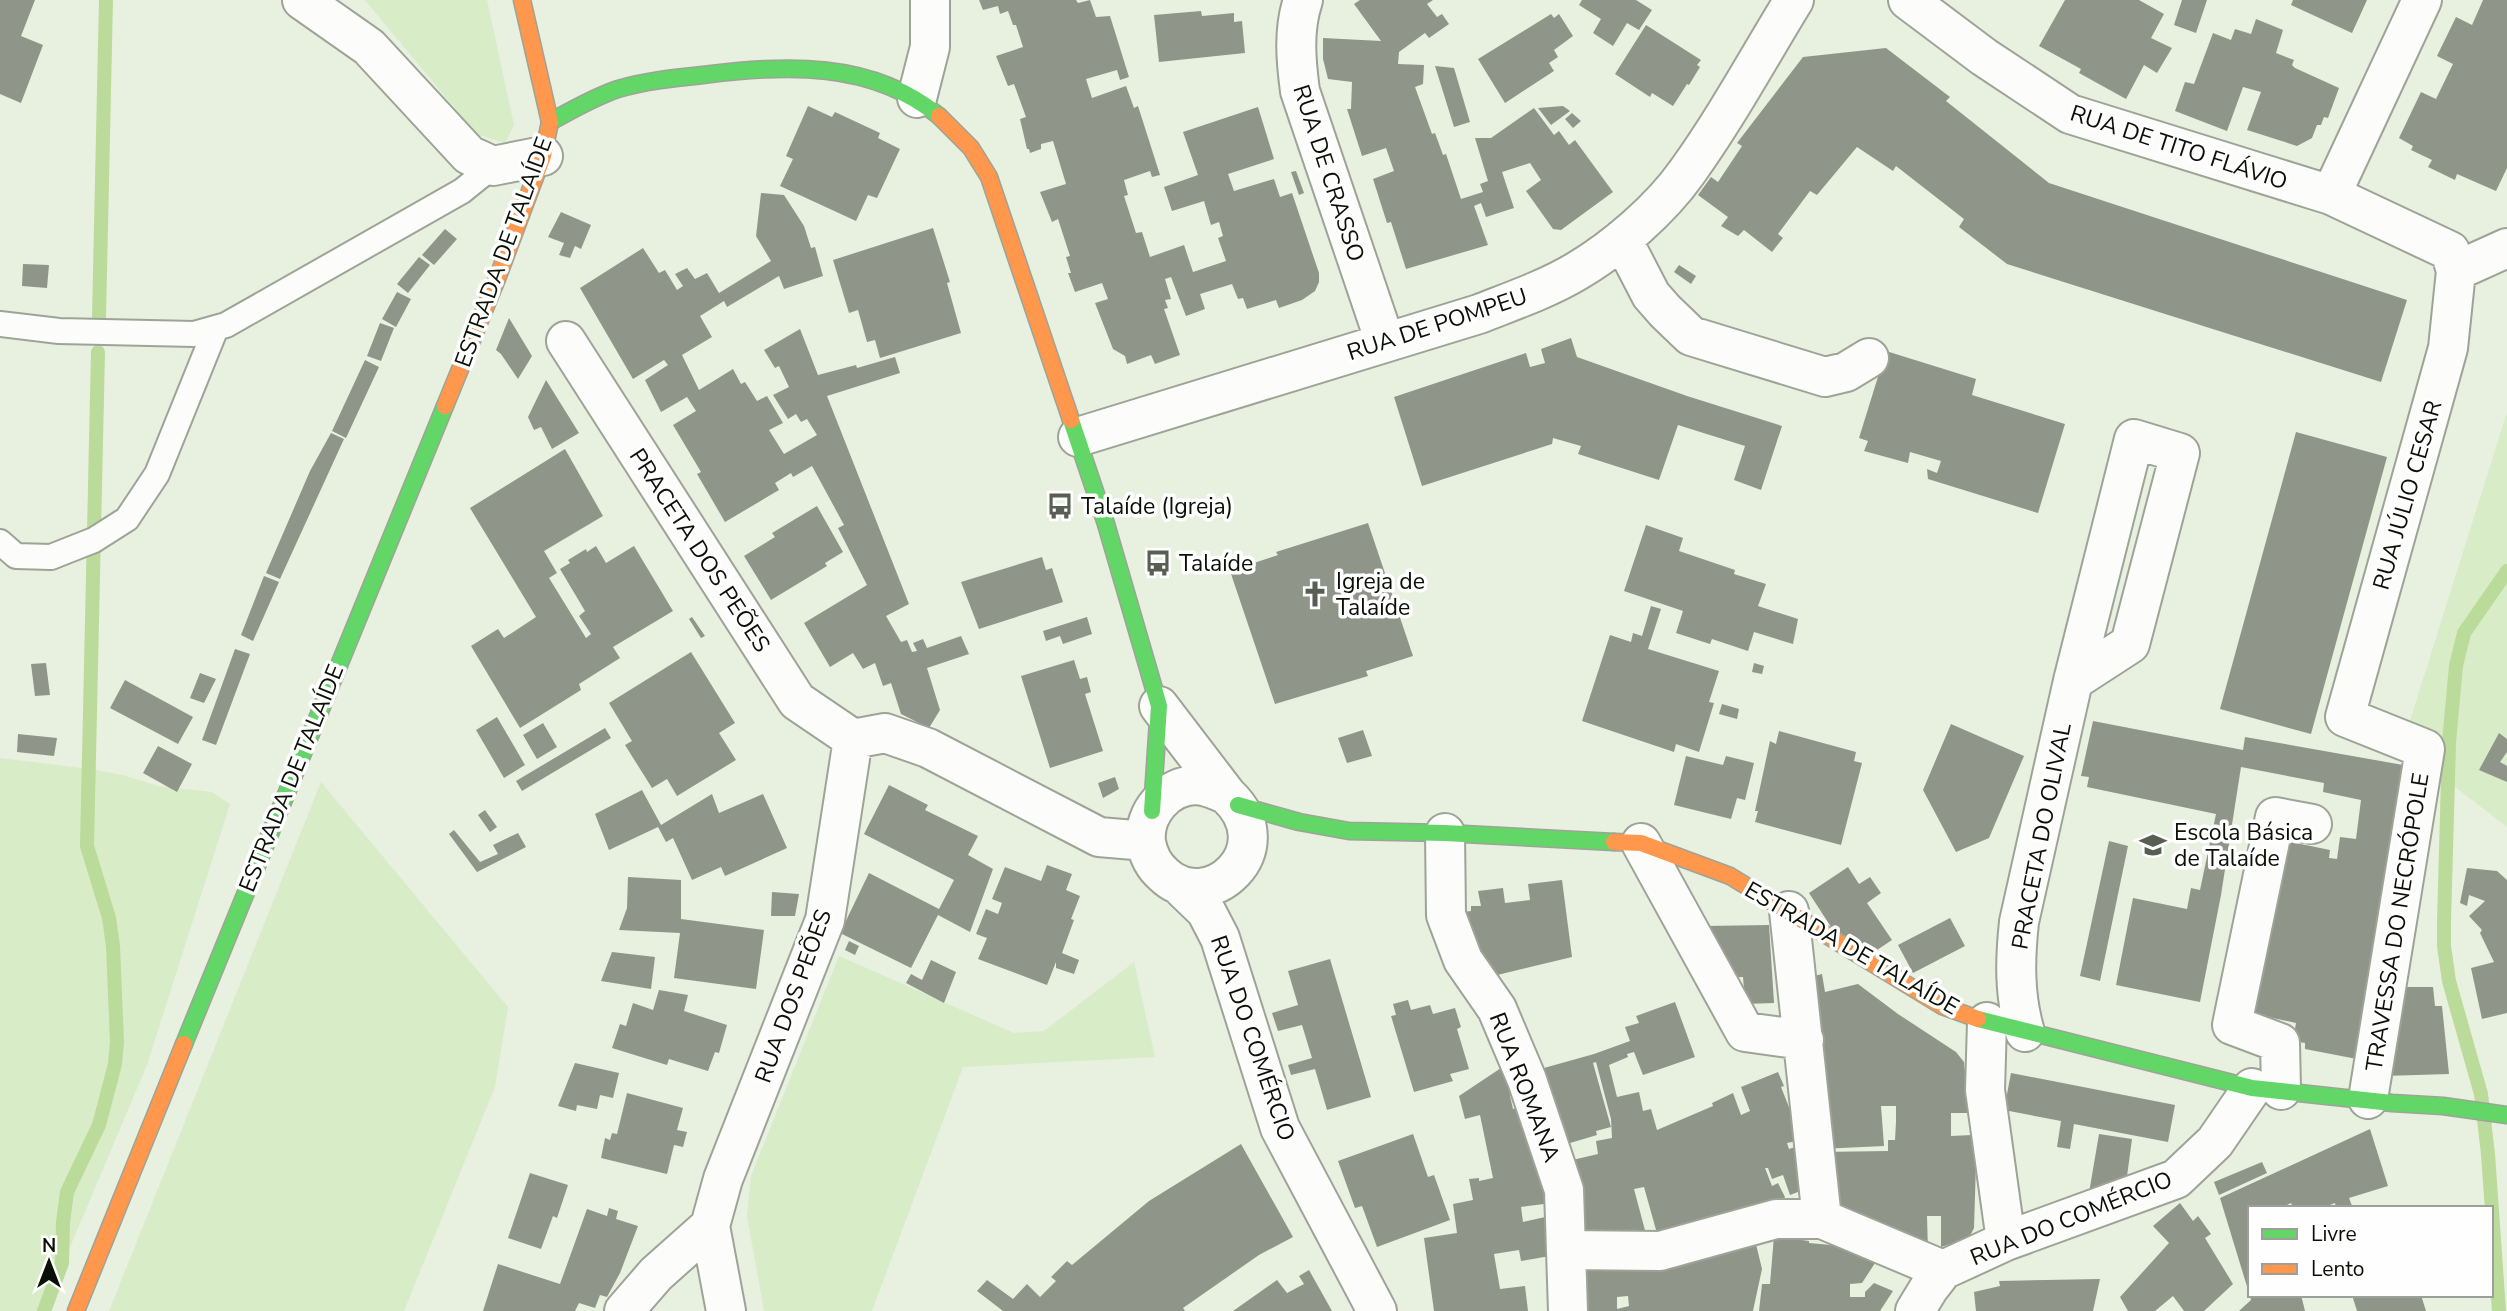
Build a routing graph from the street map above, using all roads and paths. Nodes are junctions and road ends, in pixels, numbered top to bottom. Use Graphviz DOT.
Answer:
graph roads {
  1 [pos="302,0"];
  2 [pos="522,0"];
  3 [pos="930,0"];
  4 [pos="1303,0"];
  5 [pos="1794,0"];
  6 [pos="1908,0"];
  7 [pos="2422,0"];
  8 [pos="917,98"];
  9 [pos="546,139"];
  10 [pos="493,166"];
  11 [pos="2331,195"];
  12 [pos="1622,239"];
  13 [pos="2507,248"];
  14 [pos="2456,271"];
  15 [pos="0,324"];
  16 [pos="216,328"];
  17 [pos="566,341"];
  18 [pos="1385,342"];
  19 [pos="1869,358"];
  20 [pos="1078,437"];
  21 [pos="0,542"];
  22 [pos="2073,681"];
  23 [pos="1159,706"];
  24 [pos="2345,716"];
  25 [pos="853,739"];
  26 [pos="1233,800"];
  27 [pos="2312,824"];
  28 [pos="1149,826"];
  29 [pos="1444,832"];
  30 [pos="1641,843"];
  31 [pos="1178,884"];
  32 [pos="1789,911"];
  33 [pos="1987,1022"];
  34 [pos="2025,1032"];
  35 [pos="1804,1040"];
  36 [pos="2267,1089"];
  37 [pos="2368,1099"];
  38 [pos="2507,1115"];
  39 [pos="1822,1219"];
  40 [pos="710,1226"];
  41 [pos="2006,1241"];
  42 [pos="1566,1250"];
  43 [pos="1943,1270"];
  44 [pos="76,1311"];
  45 [pos="624,1311"];
  46 [pos="726,1311"];
  47 [pos="1377,1311"];
  48 [pos="1569,1311"];
  49 [pos="1915,1311"];
  1 -- 10 [label="street"];
  2 -- 9 [label="street"];
  3 -- 8 [label="street"];
  4 -- 18 [label="street, RUA DE CRASSO"];
  5 -- 12 [label="street, RUA DE POMPEU"];
  6 -- 11 [label="street, RUA DE TITO FLÁVIO"];
  7 -- 11 [label="street"];
  8 -- 9 [label="street, ESTRADA DE TALAÍDE"];
  8 -- 20 [label="street, ESTRADA DE TALAÍDE"];
  9 -- 10 [label="street"];
  9 -- 44 [label="street, ESTRADA DE TALAÍDE"];
  10 -- 16 [label="lane"];
  11 -- 14 [label="street, RUA DE TITO FLÁVIO"];
  12 -- 18 [label="street, RUA DE POMPEU"];
  12 -- 19 [label="street"];
  13 -- 14 [label="street"];
  14 -- 24 [label="street, RUA JÚLIO CESAR"];
  15 -- 16 [label="lane"];
  16 -- 21 [label="lane"];
  17 -- 25 [label="street, PRACETA DOS PEÕES"];
  18 -- 20 [label="street, RUA DE POMPEU"];
  20 -- 23 [label="street, ESTRADA DE TALAÍDE"];
  22 -- 22 [label="street, PRACETA DO OLIVAL"];
  22 -- 34 [label="street, PRACETA DO OLIVAL"];
  23 -- 26 [label="street, ESTRADA DE TALAÍDE"];
  23 -- 28 [label="street, ESTRADA DE TALAÍDE"];
  24 -- 37 [label="street, TRAVESSA DO NECRÓPOLE"];
  25 -- 28 [label="street"];
  25 -- 40 [label="street, RUA DOS PEÕES"];
  26 -- 28 [label="street, ESTRADA DE TALAÍDE"];
  26 -- 29 [label="street, ESTRADA DE TALAÍDE"];
  26 -- 31 [label="street, ESTRADA DE TALAÍDE"];
  27 -- 36 [label="street"];
  28 -- 31 [label="street, ESTRADA DE TALAÍDE"];
  29 -- 30 [label="street, ESTRADA DE TALAÍDE"];
  29 -- 42 [label="street, RUA ROMANA"];
  30 -- 32 [label="street, ESTRADA DE TALAÍDE"];
  30 -- 35 [label="street"];
  31 -- 47 [label="street, RUA DO COMÉRCIO"];
  32 -- 33 [label="street, ESTRADA DE TALAÍDE"];
  32 -- 35 [label="street"];
  33 -- 34 [label="street, ESTRADA DE TALAÍDE"];
  33 -- 41 [label="street"];
  34 -- 36 [label="street, ESTRADA DE TALAÍDE"];
  35 -- 39 [label="street"];
  36 -- 37 [label="street, ESTRADA DE TALAÍDE"];
  36 -- 41 [label="street, RUA DO COMÉRCIO"];
  37 -- 38 [label="street, ESTRADA DE TALAÍDE"];
  39 -- 42 [label="street"];
  39 -- 43 [label="street"];
  40 -- 45 [label="street"];
  40 -- 46 [label="street, RUA DOS PEÕES"];
  41 -- 43 [label="street, RUA DO COMÉRCIO"];
  42 -- 48 [label="street, RUA ROMANA"];
  43 -- 49 [label="street, RUA DO COMÉRCIO"];
}
